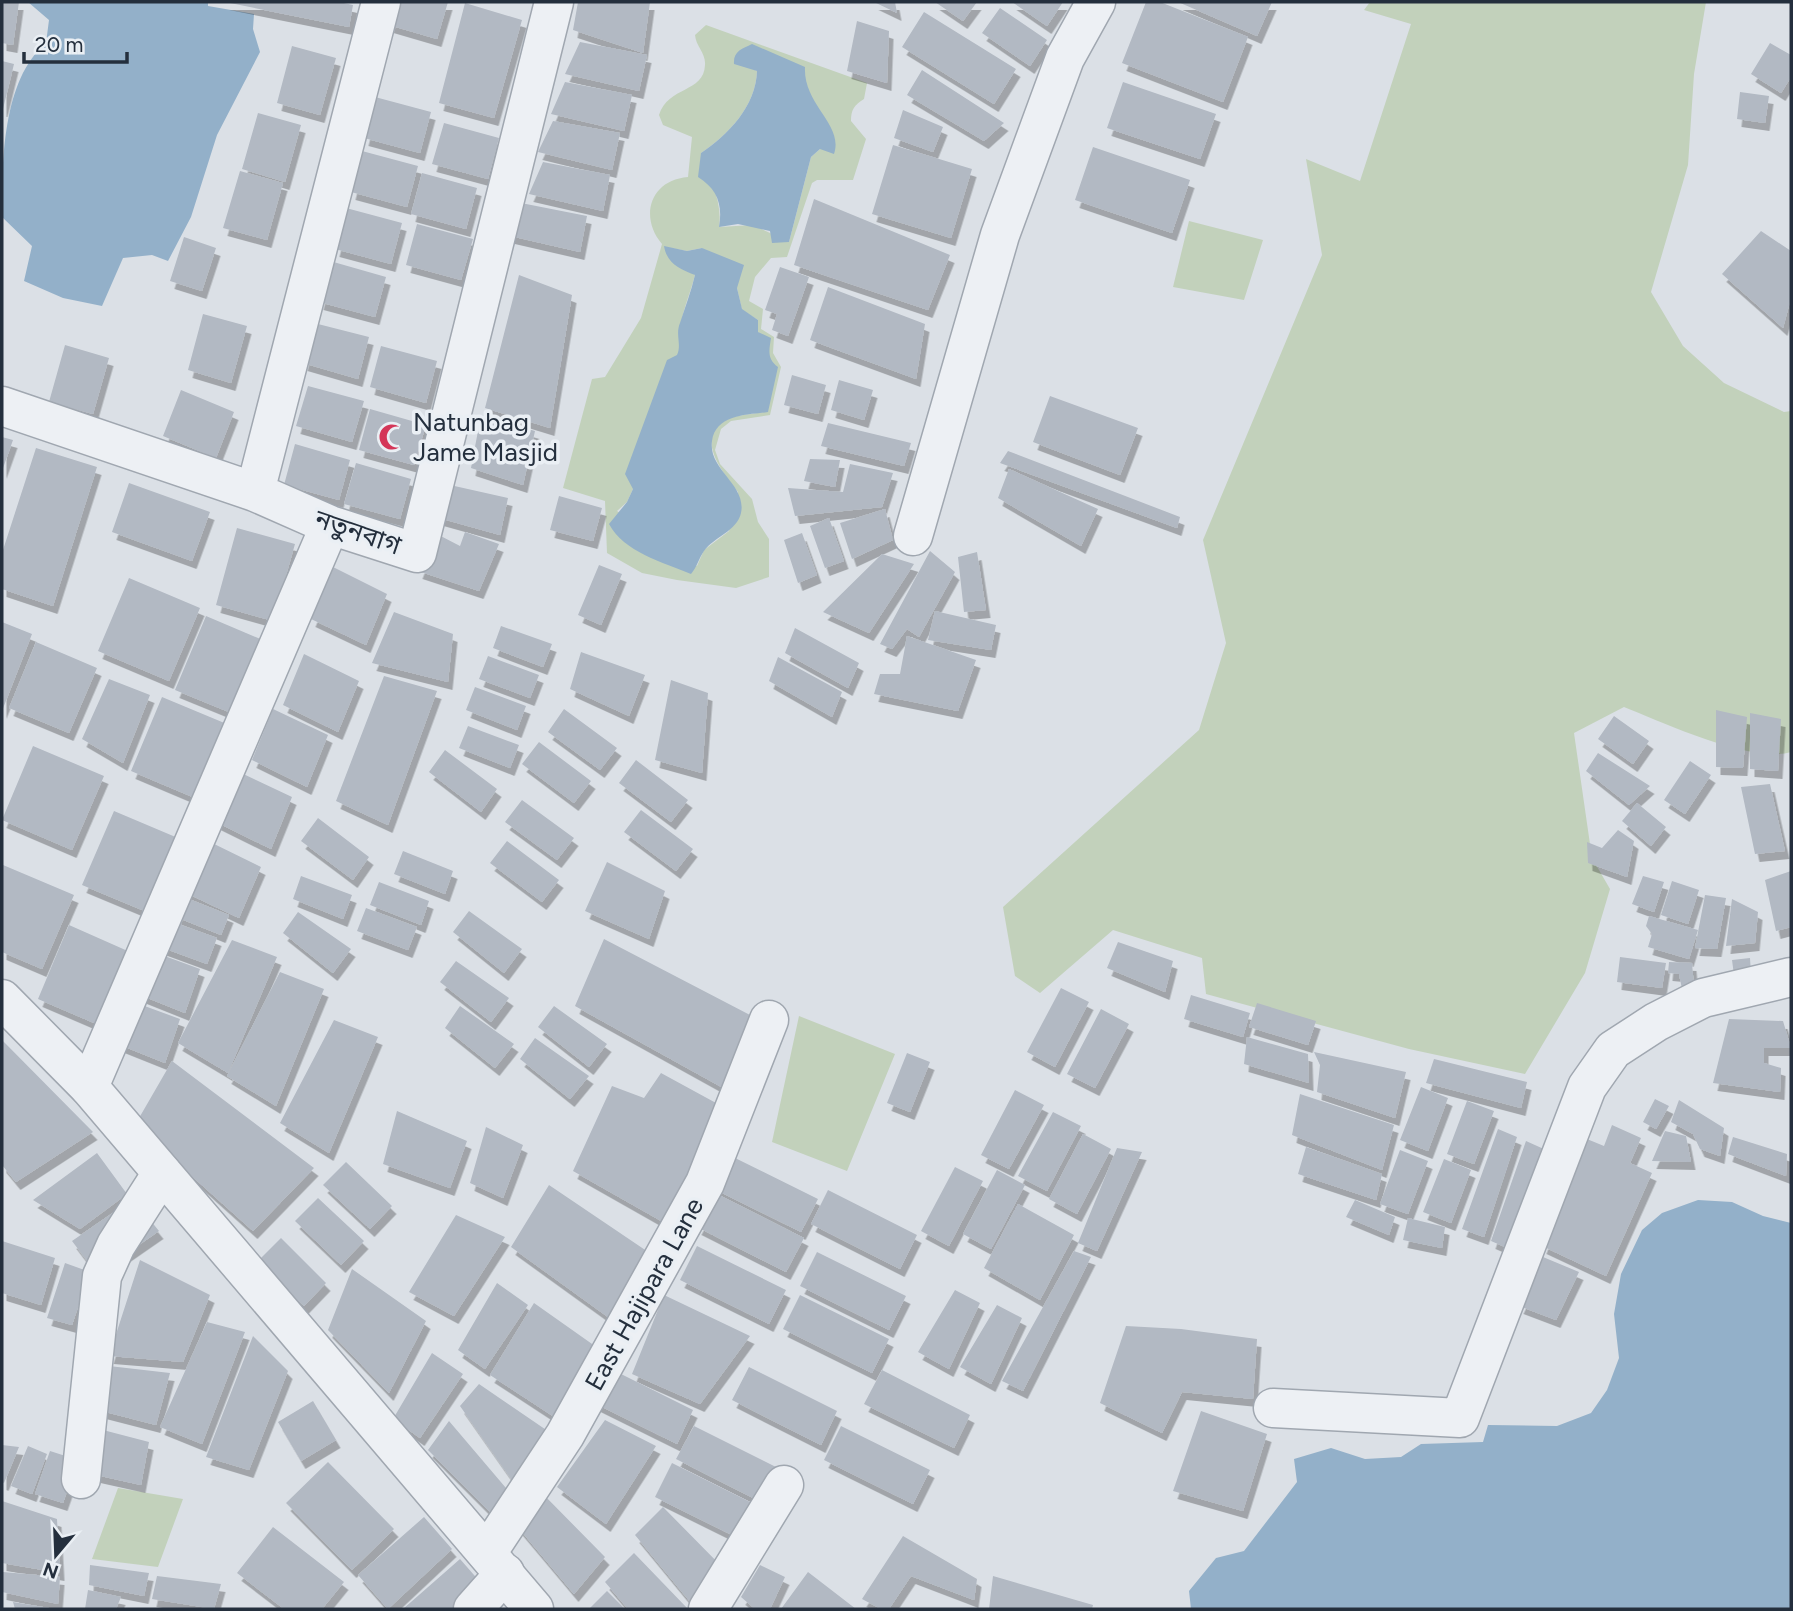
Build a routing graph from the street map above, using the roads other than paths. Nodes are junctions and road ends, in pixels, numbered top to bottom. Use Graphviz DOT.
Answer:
graph roads {
  1 [pos="381,2"];
  2 [pos="554,2"];
  3 [pos="1096,2"];
  4 [pos="2,406"];
  5 [pos="255,492"];
  6 [pos="330,525"];
  7 [pos="913,536"];
  8 [pos="1791,977"];
  9 [pos="2,999"];
  10 [pos="769,1020"];
  11 [pos="89,1087"];
  12 [pos="162,1173"];
  13 [pos="1273,1408"];
  14 [pos="81,1479"];
  15 [pos="784,1485"];
  16 [pos="496,1563"];
  17 [pos="473,1609"];
  18 [pos="534,1609"];
  19 [pos="708,1609"];
  1 -- 5 [label="street"];
  2 -- 6 [label="street, নতুনবাগ"];
  3 -- 7 [label="street"];
  4 -- 5 [label="street, নতুনবাগ"];
  5 -- 6 [label="street, নতুনবাগ"];
  6 -- 11 [label="street"];
  8 -- 13 [label="street"];
  9 -- 11 [label="street"];
  10 -- 16 [label="street, East Hajipara Lane"];
  11 -- 12 [label="street"];
  12 -- 14 [label="street"];
  12 -- 16 [label="street"];
  15 -- 19 [label="street"];
  16 -- 17 [label="street, East Hajipara Lane"];
  16 -- 18 [label="street"];
}
